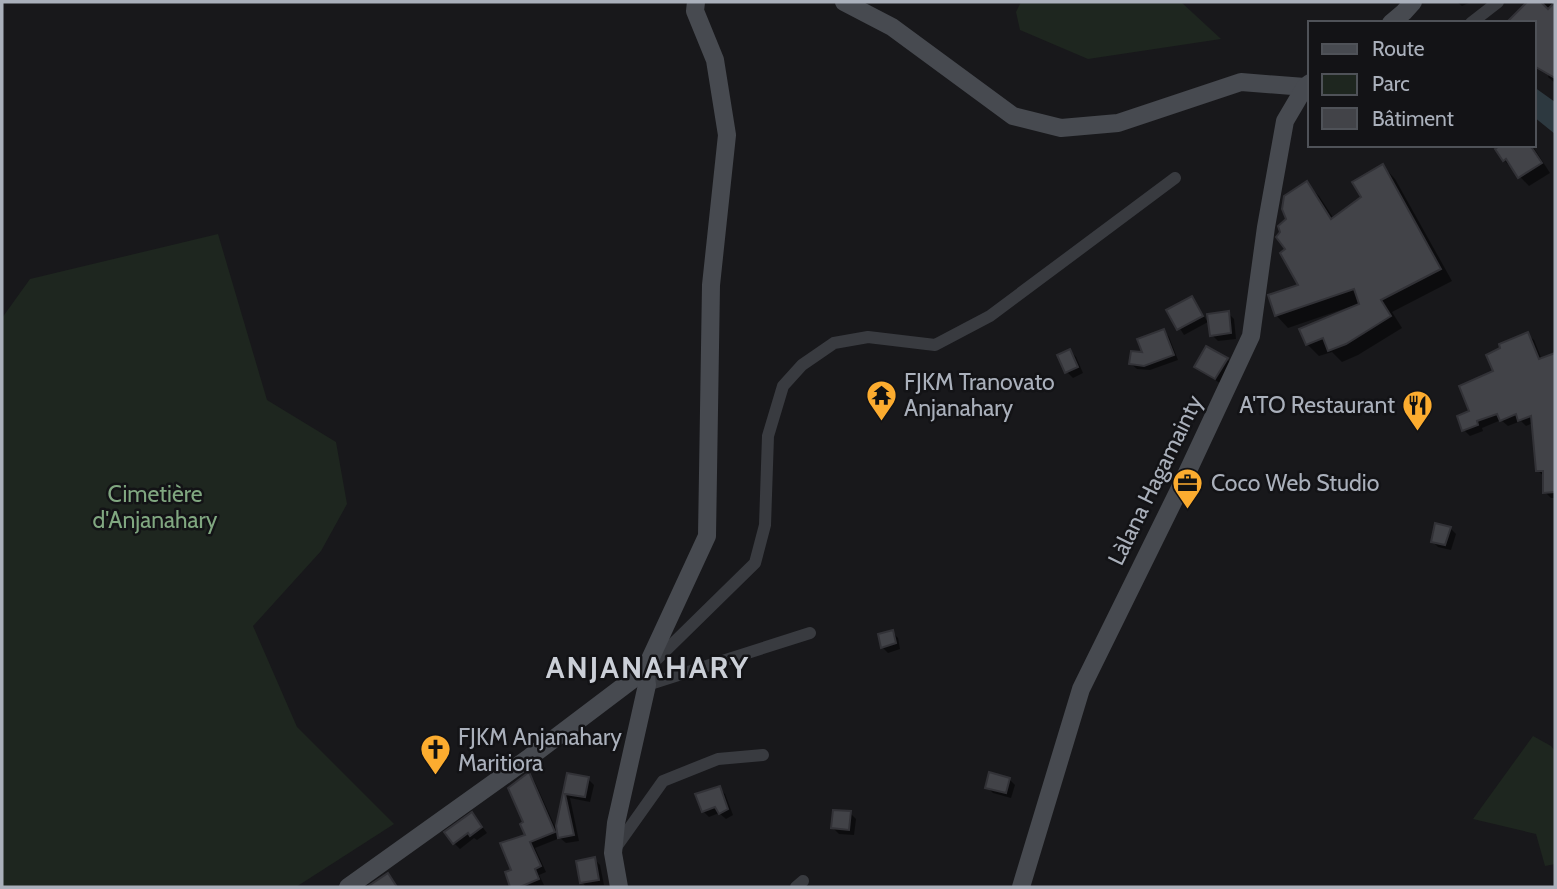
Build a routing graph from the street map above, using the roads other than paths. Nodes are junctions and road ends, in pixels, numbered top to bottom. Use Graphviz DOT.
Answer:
graph roads {
  1 [pos="696,2"];
  2 [pos="844,2"];
  3 [pos="1413,2"];
  4 [pos="1498,2"];
  5 [pos="1393,21"];
  6 [pos="1474,21"];
  7 [pos="1308,85"];
  8 [pos="1175,178"];
  9 [pos="810,633"];
  10 [pos="646,678"];
  11 [pos="763,755"];
  12 [pos="613,853"];
  13 [pos="348,887"];
  14 [pos="619,887"];
  15 [pos="1021,887"];
  1 -- 10 [label="main road"];
  2 -- 7 [label="main road"];
  3 -- 5 [label="main road"];
  4 -- 6 [label="street"];
  7 -- 15 [label="main road, Làlana Hagamainty"];
  8 -- 10 [label="street"];
  9 -- 10 [label="street"];
  10 -- 12 [label="main road"];
  10 -- 13 [label="main road"];
  11 -- 12 [label="street"];
  12 -- 14 [label="main road"];
}
